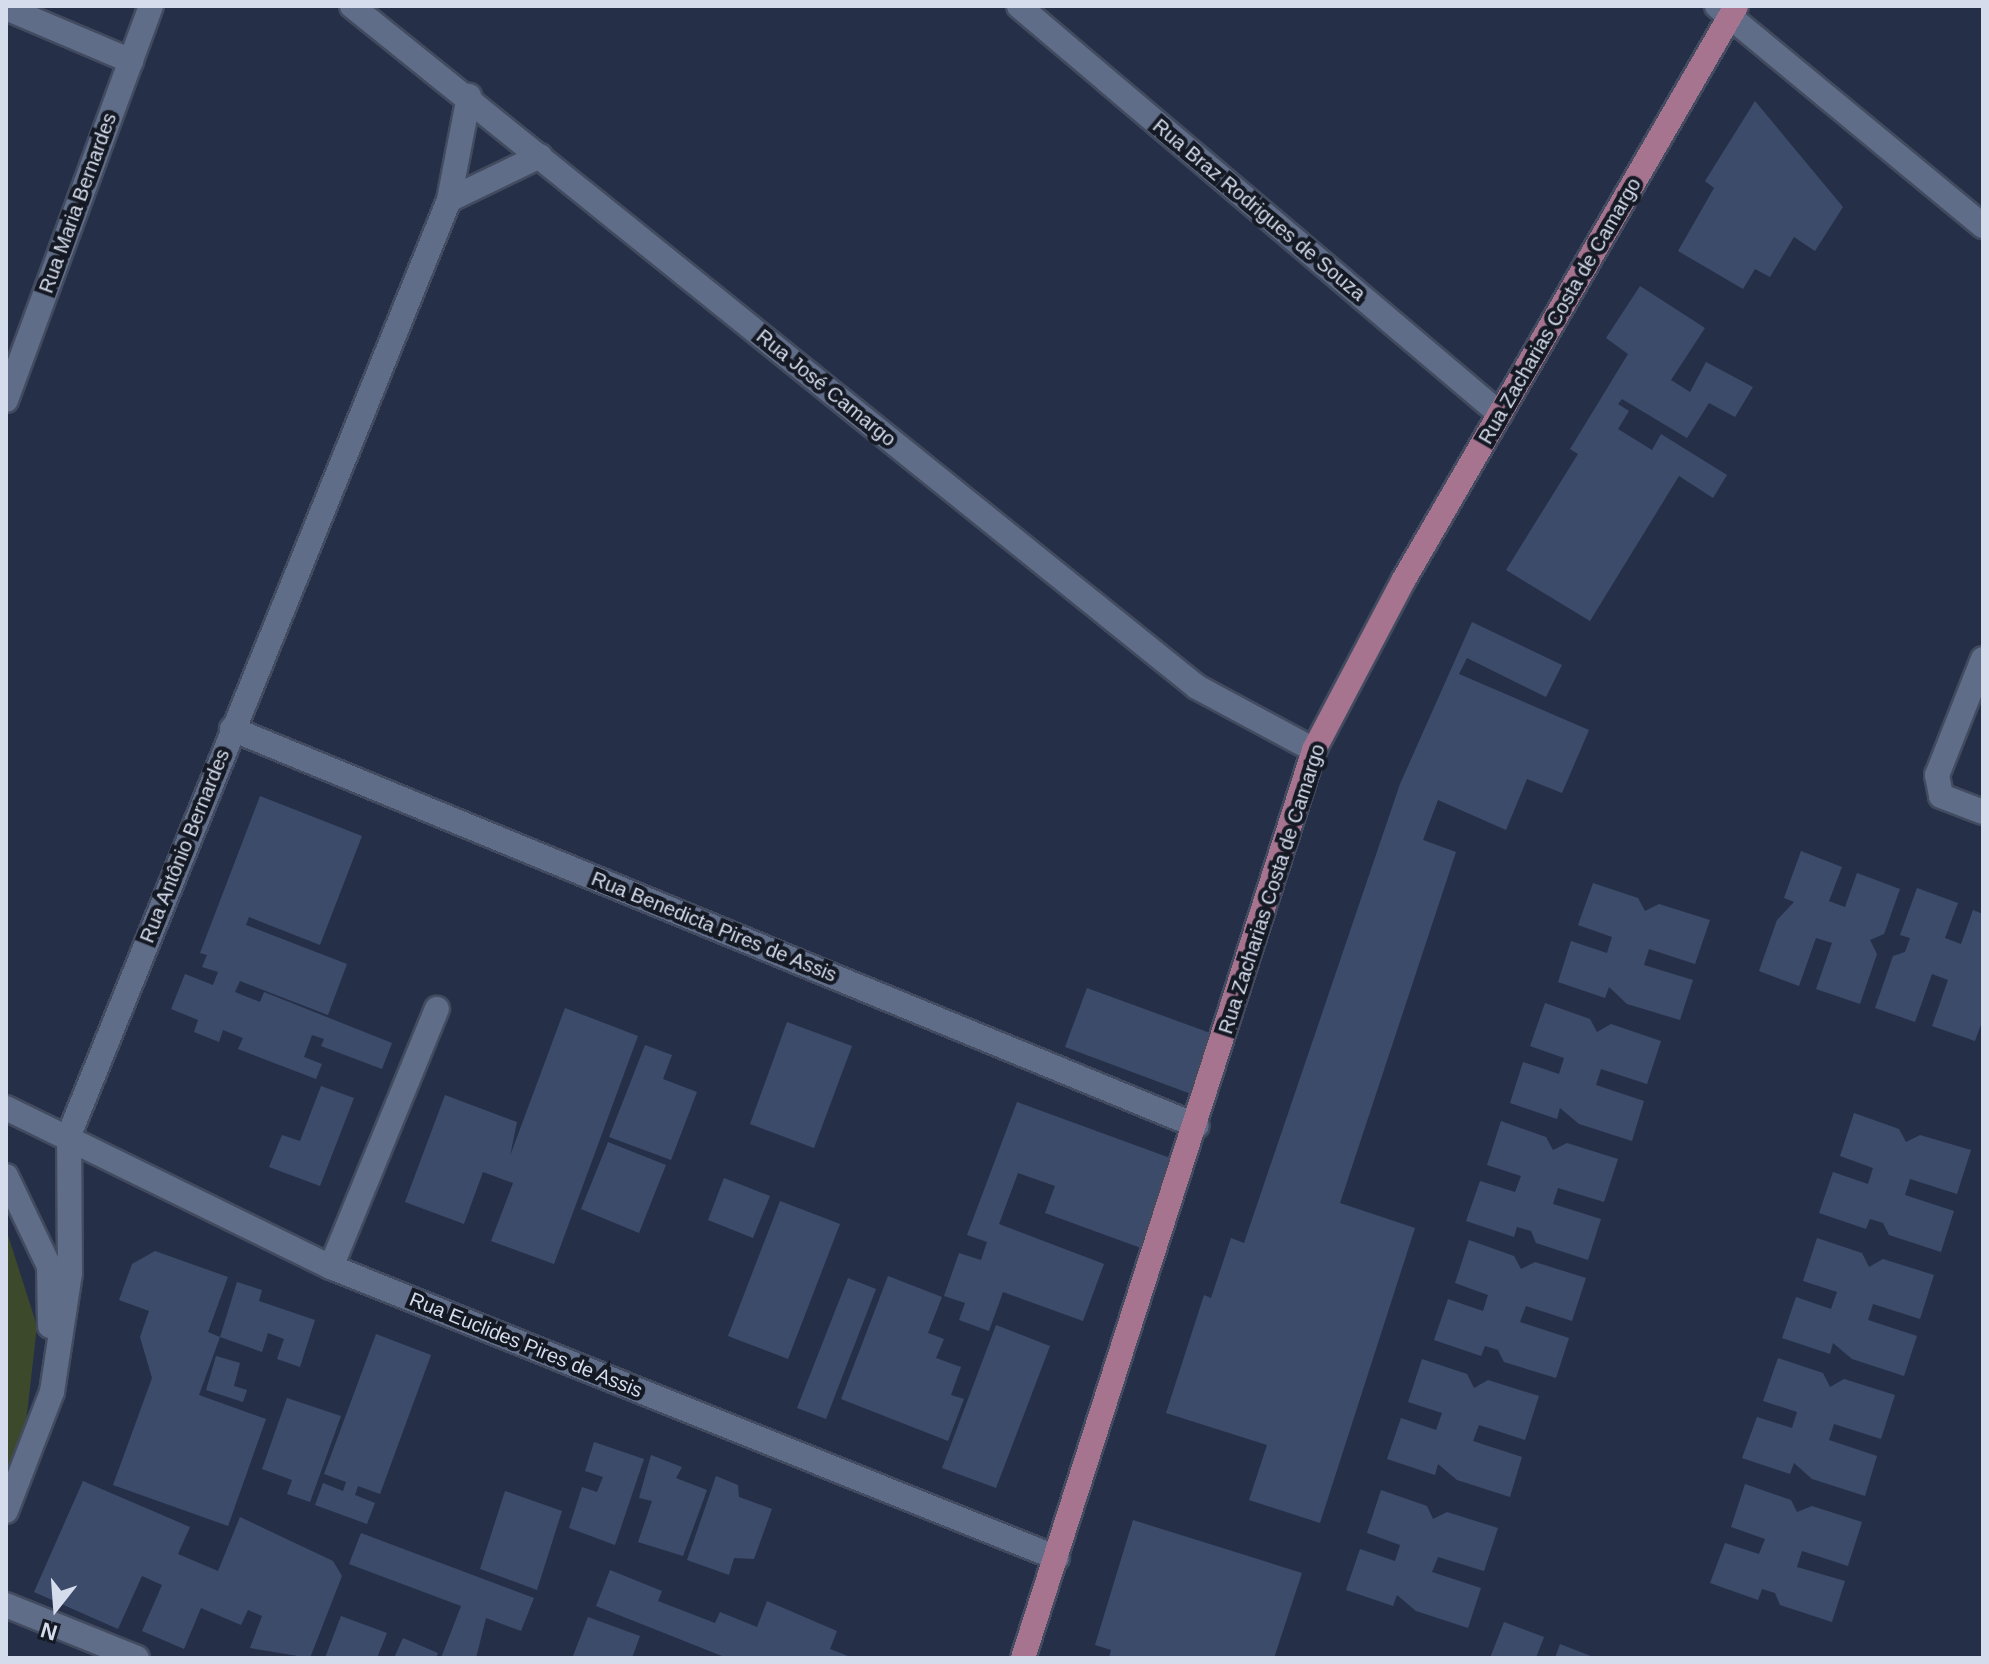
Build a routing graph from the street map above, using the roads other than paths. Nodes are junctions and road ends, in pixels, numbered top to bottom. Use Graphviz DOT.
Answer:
graph roads {
  1 [pos="151,6"];
  2 [pos="352,6"];
  3 [pos="1019,6"];
  4 [pos="6,8"];
  5 [pos="1728,10"];
  6 [pos="131,61"];
  7 [pos="469,96"];
  8 [pos="540,156"];
  9 [pos="449,200"];
  10 [pos="1983,226"];
  11 [pos="6,400"];
  12 [pos="1500,414"];
  13 [pos="1983,659"];
  14 [pos="232,729"];
  15 [pos="1314,750"];
  16 [pos="1983,812"];
  17 [pos="437,1009"];
  18 [pos="6,1108"];
  19 [pos="1197,1126"];
  20 [pos="69,1135"];
  21 [pos="6,1176"];
  22 [pos="331,1267"];
  23 [pos="52,1392"];
  24 [pos="6,1511"];
  25 [pos="1057,1558"];
  26 [pos="6,1605"];
  27 [pos="137,1658"];
  28 [pos="1023,1658"];
  1 -- 6 [label="street, Rua Maria Bernardes"];
  2 -- 7 [label="street, Rua José Camargo"];
  3 -- 12 [label="street, Rua Braz Rodrigues de Souza"];
  4 -- 6 [label="street"];
  5 -- 10 [label="street"];
  5 -- 12 [label="main road, Rua Zacharias Costa de Camargo"];
  6 -- 11 [label="street, Rua Maria Bernardes"];
  7 -- 8 [label="street, Rua José Camargo"];
  7 -- 9 [label="street, Rua Antônio Bernardes"];
  8 -- 9 [label="street"];
  8 -- 15 [label="street, Rua José Camargo"];
  9 -- 14 [label="street, Rua Antônio Bernardes"];
  12 -- 15 [label="main road, Rua Zacharias Costa de Camargo"];
  13 -- 16 [label="street"];
  14 -- 19 [label="street, Rua Benedicta Pires de Assis"];
  14 -- 20 [label="street, Rua Antônio Bernardes"];
  15 -- 19 [label="main road, Rua Zacharias Costa de Camargo"];
  17 -- 22 [label="street"];
  18 -- 20 [label="street, Rua Euclides Pires de Assis"];
  19 -- 25 [label="main road, Rua Zacharias Costa de Camargo"];
  20 -- 22 [label="street, Rua Euclides Pires de Assis"];
  20 -- 23 [label="street, Rua Antônio Bernardes"];
  21 -- 23 [label="street"];
  22 -- 25 [label="street, Rua Euclides Pires de Assis"];
  23 -- 24 [label="street, Rua Antônio Bernardes"];
  25 -- 28 [label="main road, Rua Zacharias Costa de Camargo"];
  26 -- 27 [label="street"];
}
